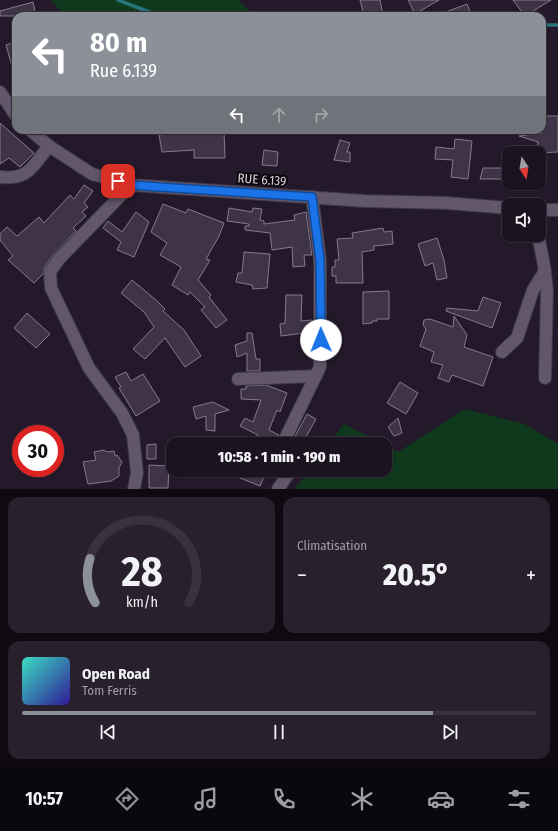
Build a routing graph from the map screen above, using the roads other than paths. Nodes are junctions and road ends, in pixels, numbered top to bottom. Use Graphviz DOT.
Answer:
graph roads {
  1 [pos="0,92"];
  2 [pos="12,110"];
  3 [pos="35,134"];
  4 [pos="49,146"];
  5 [pos="0,177"];
  6 [pos="131,185"];
  7 [pos="312,197"];
  8 [pos="502,207"];
  9 [pos="546,210"];
  10 [pos="558,210"];
  11 [pos="539,242"];
  12 [pos="545,271"];
  13 [pos="502,352"];
  14 [pos="316,376"];
  15 [pos="545,378"];
  16 [pos="238,379"];
  17 [pos="286,437"];
  18 [pos="286,477"];
  19 [pos="134,489"];
  20 [pos="278,489"];
  1 -- 2 [label="street"];
  3 -- 4 [label="street, RUE 6.139"];
  4 -- 5 [label="street"];
  4 -- 6 [label="street, RUE 6.139"];
  6 -- 7 [label="street, RUE 6.139"];
  6 -- 19 [label="street"];
  7 -- 8 [label="street, RUE 6.139"];
  7 -- 14 [label="street"];
  9 -- 10 [label="street"];
  11 -- 12 [label="street"];
  12 -- 13 [label="street"];
  12 -- 15 [label="street"];
  14 -- 16 [label="street"];
  14 -- 17 [label="street"];
  18 -- 20 [label="street"];
}
